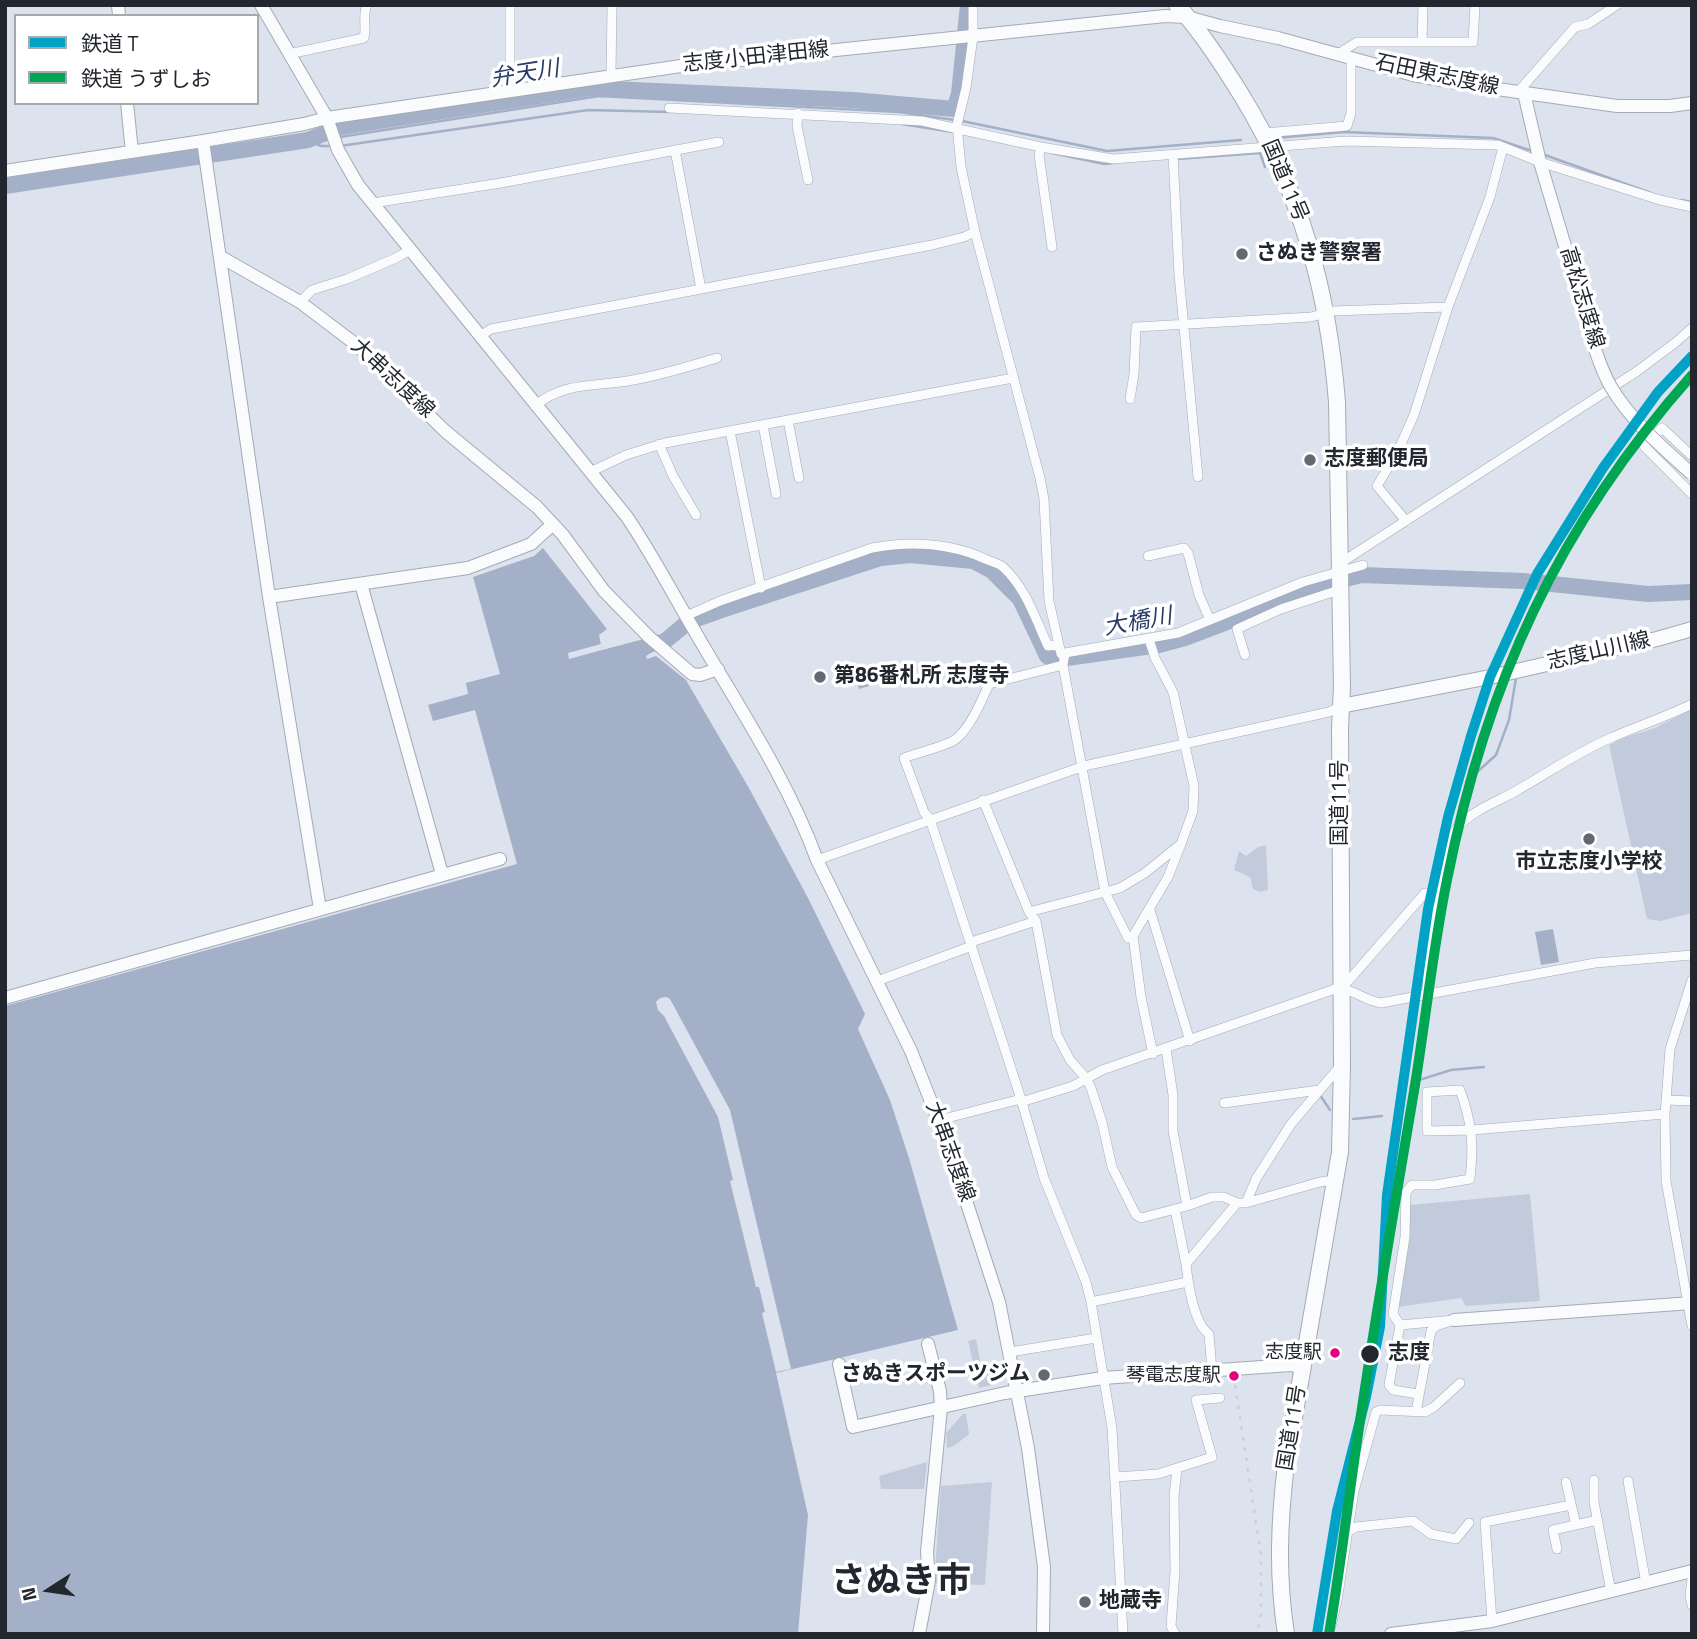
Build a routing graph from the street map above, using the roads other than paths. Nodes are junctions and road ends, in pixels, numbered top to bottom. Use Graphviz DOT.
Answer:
graph roads {
  1 [pos="261,5"];
  2 [pos="367,5"];
  3 [pos="510,5"];
  4 [pos="612,5"];
  5 [pos="973,5"];
  6 [pos="1423,5"];
  7 [pos="1475,5"];
  8 [pos="1617,5"];
  9 [pos="1182,11"];
  10 [pos="973,37"];
  11 [pos="1422,42"];
  12 [pos="289,54"];
  13 [pos="1345,56"];
  14 [pos="611,74"];
  15 [pos="510,90"];
  16 [pos="1521,93"];
  17 [pos="1692,103"];
  18 [pos="127,105"];
  19 [pos="669,108"];
  20 [pos="798,113"];
  21 [pos="327,118"];
  22 [pos="957,128"];
  23 [pos="1268,140"];
  24 [pos="719,142"];
  25 [pos="205,146"];
  26 [pos="1041,147"];
  27 [pos="1503,147"];
  28 [pos="675,150"];
  29 [pos="132,152"];
  30 [pos="1173,154"];
  31 [pos="1540,162"];
  32 [pos="5,171"];
  33 [pos="808,180"];
  34 [pos="373,203"];
  35 [pos="1692,207"];
  36 [pos="975,232"];
  37 [pos="1052,247"];
  38 [pos="410,250"];
  39 [pos="221,257"];
  40 [pos="701,289"];
  41 [pos="300,302"];
  42 [pos="1448,307"];
  43 [pos="1326,312"];
  44 [pos="1184,326"];
  45 [pos="1692,328"];
  46 [pos="480,336"];
  47 [pos="718,358"];
  48 [pos="1013,377"];
  49 [pos="1130,400"];
  50 [pos="535,406"];
  51 [pos="788,420"];
  52 [pos="764,425"];
  53 [pos="730,431"];
  54 [pos="659,444"];
  55 [pos="1691,455"];
  56 [pos="590,472"];
  57 [pos="1671,473"];
  58 [pos="1692,474"];
  59 [pos="1198,477"];
  60 [pos="799,478"];
  61 [pos="776,494"];
  62 [pos="1692,494"];
  63 [pos="696,515"];
  64 [pos="1406,522"];
  65 [pos="553,524"];
  66 [pos="1148,556"];
  67 [pos="1363,565"];
  68 [pos="1339,577"];
  69 [pos="361,584"];
  70 [pos="761,588"];
  71 [pos="269,597"];
  72 [pos="689,620"];
  73 [pos="1210,620"];
  74 [pos="1692,629"];
  75 [pos="1149,639"];
  76 [pos="1062,649"];
  77 [pos="1245,655"];
  78 [pos="1063,665"];
  79 [pos="718,669"];
  80 [pos="1692,704"];
  81 [pos="1341,706"];
  82 [pos="1184,744"];
  83 [pos="1080,767"];
  84 [pos="983,800"];
  85 [pos="930,819"];
  86 [pos="1181,844"];
  87 [pos="500,859"];
  88 [pos="817,860"];
  89 [pos="442,874"];
  90 [pos="1105,892"];
  91 [pos="1425,893"];
  92 [pos="320,909"];
  93 [pos="1150,910"];
  94 [pos="1030,912"];
  95 [pos="1036,920"];
  96 [pos="1133,936"];
  97 [pos="972,944"];
  98 [pos="1692,955"];
  99 [pos="1692,980"];
  100 [pos="877,981"];
  101 [pos="1342,988"];
  102 [pos="1427,995"];
  103 [pos="5,998"];
  104 [pos="1190,1041"];
  105 [pos="1166,1049"];
  106 [pos="1153,1054"];
  107 [pos="1342,1065"];
  108 [pos="1086,1078"];
  109 [pos="1319,1090"];
  110 [pos="1021,1100"];
  111 [pos="1666,1100"];
  112 [pos="1692,1101"];
  113 [pos="1224,1103"];
  114 [pos="1665,1114"];
  115 [pos="939,1120"];
  116 [pos="1472,1130"];
  117 [pos="1335,1180"];
  118 [pos="1241,1203"];
  119 [pos="1187,1206"];
  120 [pos="1175,1209"];
  121 [pos="1186,1264"];
  122 [pos="1188,1282"];
  123 [pos="1091,1302"];
  124 [pos="1690,1303"];
  125 [pos="1454,1320"];
  126 [pos="1400,1325"];
  127 [pos="1692,1326"];
  128 [pos="1096,1338"];
  129 [pos="928,1344"];
  130 [pos="1010,1352"];
  131 [pos="839,1364"];
  132 [pos="1303,1367"];
  133 [pos="1212,1371"];
  134 [pos="1103,1378"];
  135 [pos="1460,1383"];
  136 [pos="1018,1391"];
  137 [pos="1418,1394"];
  138 [pos="1220,1398"];
  139 [pos="941,1408"];
  140 [pos="1416,1412"];
  141 [pos="1177,1469"];
  142 [pos="1116,1477"];
  143 [pos="1594,1480"];
  144 [pos="1628,1481"];
  145 [pos="1566,1482"];
  146 [pos="1571,1505"];
  147 [pos="1598,1520"];
  148 [pos="1469,1523"];
  149 [pos="1576,1525"];
  150 [pos="1348,1532"];
  151 [pos="1557,1549"];
  152 [pos="1692,1571"];
  153 [pos="1692,1579"];
  154 [pos="1646,1584"];
  155 [pos="1611,1592"];
  156 [pos="1692,1605"];
  157 [pos="1492,1621"];
  158 [pos="919,1634"];
  159 [pos="1043,1634"];
  160 [pos="1124,1634"];
  161 [pos="1175,1634"];
  162 [pos="1286,1634"];
  163 [pos="1329,1634"];
  164 [pos="1391,1634"];
  1 -- 12 [label="main road, 大串志度線"];
  2 -- 12 [label="street"];
  3 -- 15 [label="street"];
  4 -- 14 [label="street"];
  5 -- 10 [label="street"];
  6 -- 11 [label="street"];
  7 -- 11 [label="street"];
  8 -- 16 [label="street"];
  9 -- 10 [label="main road, 志度小田津田線"];
  9 -- 13 [label="main road, 石田東志度線"];
  9 -- 23 [label="highway, 国道11号"];
  10 -- 14 [label="main road, 志度小田津田線"];
  10 -- 22 [label="street"];
  11 -- 13 [label="street"];
  12 -- 21 [label="main road, 大串志度線"];
  13 -- 16 [label="main road, 石田東志度線"];
  13 -- 23 [label="street"];
  14 -- 15 [label="main road, 志度小田津田線"];
  15 -- 21 [label="main road, 志度小田津田線"];
  16 -- 17 [label="main road, 石田東志度線"];
  16 -- 31 [label="main road, 高松志度線"];
  18 -- 29 [label="main road"];
  19 -- 20 [label="street"];
  20 -- 22 [label="street"];
  20 -- 33 [label="street"];
  21 -- 25 [label="main road, 志度小田津田線"];
  21 -- 34 [label="main road, 大串志度線"];
  22 -- 26 [label="street"];
  22 -- 36 [label="street"];
  23 -- 27 [label="street"];
  23 -- 30 [label="street"];
  23 -- 43 [label="highway, 国道11号"];
  24 -- 28 [label="street"];
  25 -- 29 [label="main road"];
  25 -- 39 [label="main road"];
  26 -- 30 [label="street"];
  26 -- 37 [label="street"];
  27 -- 31 [label="street"];
  27 -- 42 [label="street"];
  28 -- 34 [label="street"];
  28 -- 40 [label="street"];
  29 -- 32 [label="main road"];
  30 -- 44 [label="street"];
  31 -- 35 [label="street"];
  31 -- 58 [label="main road, 高松志度線, bridge"];
  34 -- 38 [label="main road, 大串志度線"];
  36 -- 40 [label="street"];
  36 -- 48 [label="street"];
  38 -- 41 [label="street"];
  38 -- 46 [label="main road, 大串志度線"];
  39 -- 41 [label="main road, 大串志度線"];
  39 -- 71 [label="main road"];
  40 -- 46 [label="street"];
  41 -- 65 [label="main road, 大串志度線"];
  42 -- 43 [label="street"];
  42 -- 64 [label="street"];
  43 -- 44 [label="street"];
  43 -- 68 [label="highway, 国道11号"];
  44 -- 49 [label="street"];
  44 -- 59 [label="street"];
  45 -- 64 [label="street"];
  46 -- 50 [label="main road, 大串志度線"];
  47 -- 50 [label="street"];
  48 -- 51 [label="street"];
  48 -- 76 [label="street"];
  50 -- 56 [label="main road, 大串志度線"];
  51 -- 52 [label="street"];
  51 -- 60 [label="street"];
  52 -- 53 [label="street"];
  52 -- 61 [label="street"];
  53 -- 54 [label="street"];
  53 -- 70 [label="street"];
  54 -- 56 [label="street"];
  54 -- 63 [label="street"];
  55 -- 57 [label="street"];
  55 -- 57 [label="street"];
  56 -- 72 [label="main road, 大串志度線"];
  57 -- 62 [label="street"];
  64 -- 68 [label="street"];
  65 -- 69 [label="main road"];
  65 -- 79 [label="main road, 大串志度線"];
  66 -- 73 [label="street"];
  67 -- 68 [label="street"];
  68 -- 73 [label="street"];
  68 -- 77 [label="street"];
  68 -- 81 [label="highway, 国道11号"];
  69 -- 71 [label="main road"];
  69 -- 89 [label="main road"];
  70 -- 72 [label="street"];
  70 -- 76 [label="street"];
  71 -- 92 [label="main road"];
  72 -- 79 [label="main road, 大串志度線"];
  73 -- 75 [label="street"];
  74 -- 81 [label="main road, 志度山川線"];
  75 -- 76 [label="street"];
  75 -- 82 [label="street"];
  76 -- 78 [label="street"];
  78 -- 83 [label="street"];
  78 -- 85 [label="street"];
  79 -- 88 [label="main road, 大串志度線"];
  80 -- 102 [label="street"];
  81 -- 82 [label="street"];
  81 -- 101 [label="highway, 国道11号"];
  82 -- 83 [label="street"];
  82 -- 86 [label="street"];
  83 -- 84 [label="street"];
  83 -- 90 [label="street"];
  84 -- 85 [label="street"];
  84 -- 94 [label="street"];
  85 -- 88 [label="street"];
  85 -- 97 [label="street"];
  86 -- 90 [label="street"];
  86 -- 93 [label="street"];
  87 -- 89 [label="main road"];
  88 -- 100 [label="main road, 大串志度線"];
  89 -- 92 [label="main road"];
  90 -- 94 [label="street"];
  90 -- 96 [label="street"];
  91 -- 101 [label="street"];
  92 -- 103 [label="main road"];
  93 -- 96 [label="street"];
  93 -- 104 [label="street"];
  94 -- 95 [label="street"];
  95 -- 97 [label="street"];
  95 -- 108 [label="street"];
  96 -- 106 [label="street"];
  97 -- 100 [label="street"];
  97 -- 110 [label="street"];
  98 -- 102 [label="street"];
  99 -- 111 [label="street"];
  100 -- 115 [label="main road, 大串志度線"];
  101 -- 102 [label="street"];
  101 -- 104 [label="street"];
  101 -- 107 [label="highway, 国道11号"];
  104 -- 105 [label="street"];
  105 -- 106 [label="street"];
  105 -- 119 [label="street"];
  106 -- 108 [label="street"];
  107 -- 109 [label="street"];
  107 -- 117 [label="highway, 国道11号"];
  108 -- 110 [label="street"];
  108 -- 120 [label="street"];
  109 -- 113 [label="street"];
  109 -- 118 [label="street"];
  110 -- 115 [label="street"];
  110 -- 123 [label="street"];
  111 -- 112 [label="street"];
  111 -- 114 [label="street"];
  114 -- 116 [label="street"];
  114 -- 124 [label="street"];
  115 -- 130 [label="main road, 大串志度線"];
  116 -- 116 [label="street"];
  116 -- 126 [label="street"];
  117 -- 118 [label="street"];
  117 -- 132 [label="highway, 国道11号"];
  118 -- 119 [label="street"];
  118 -- 121 [label="street"];
  119 -- 120 [label="street"];
  120 -- 121 [label="street"];
  121 -- 122 [label="street"];
  122 -- 123 [label="street"];
  122 -- 133 [label="street"];
  123 -- 128 [label="street"];
  124 -- 125 [label="main road"];
  124 -- 127 [label="street"];
  125 -- 126 [label="street"];
  125 -- 137 [label="street"];
  126 -- 137 [label="street"];
  128 -- 130 [label="street"];
  128 -- 134 [label="street"];
  129 -- 139 [label="main road"];
  130 -- 136 [label="main road, 大串志度線"];
  131 -- 139 [label="main road"];
  132 -- 133 [label="main road"];
  132 -- 162 [label="highway, 国道11号"];
  133 -- 134 [label="main road"];
  134 -- 136 [label="main road"];
  134 -- 142 [label="street"];
  135 -- 140 [label="street"];
  136 -- 139 [label="main road"];
  136 -- 159 [label="main road, 大串志度線"];
  137 -- 140 [label="street"];
  138 -- 141 [label="street"];
  139 -- 158 [label="main road"];
  140 -- 150 [label="street"];
  141 -- 142 [label="street"];
  141 -- 161 [label="street"];
  142 -- 160 [label="street"];
  143 -- 147 [label="street"];
  144 -- 154 [label="street"];
  145 -- 146 [label="street"];
  146 -- 149 [label="street"];
  146 -- 157 [label="street"];
  147 -- 149 [label="street"];
  147 -- 155 [label="street"];
  148 -- 150 [label="street"];
  149 -- 151 [label="street"];
  150 -- 163 [label="street"];
  152 -- 154 [label="main road"];
  153 -- 156 [label="street"];
  154 -- 155 [label="main road"];
  155 -- 157 [label="main road"];
  157 -- 164 [label="main road"];
}
